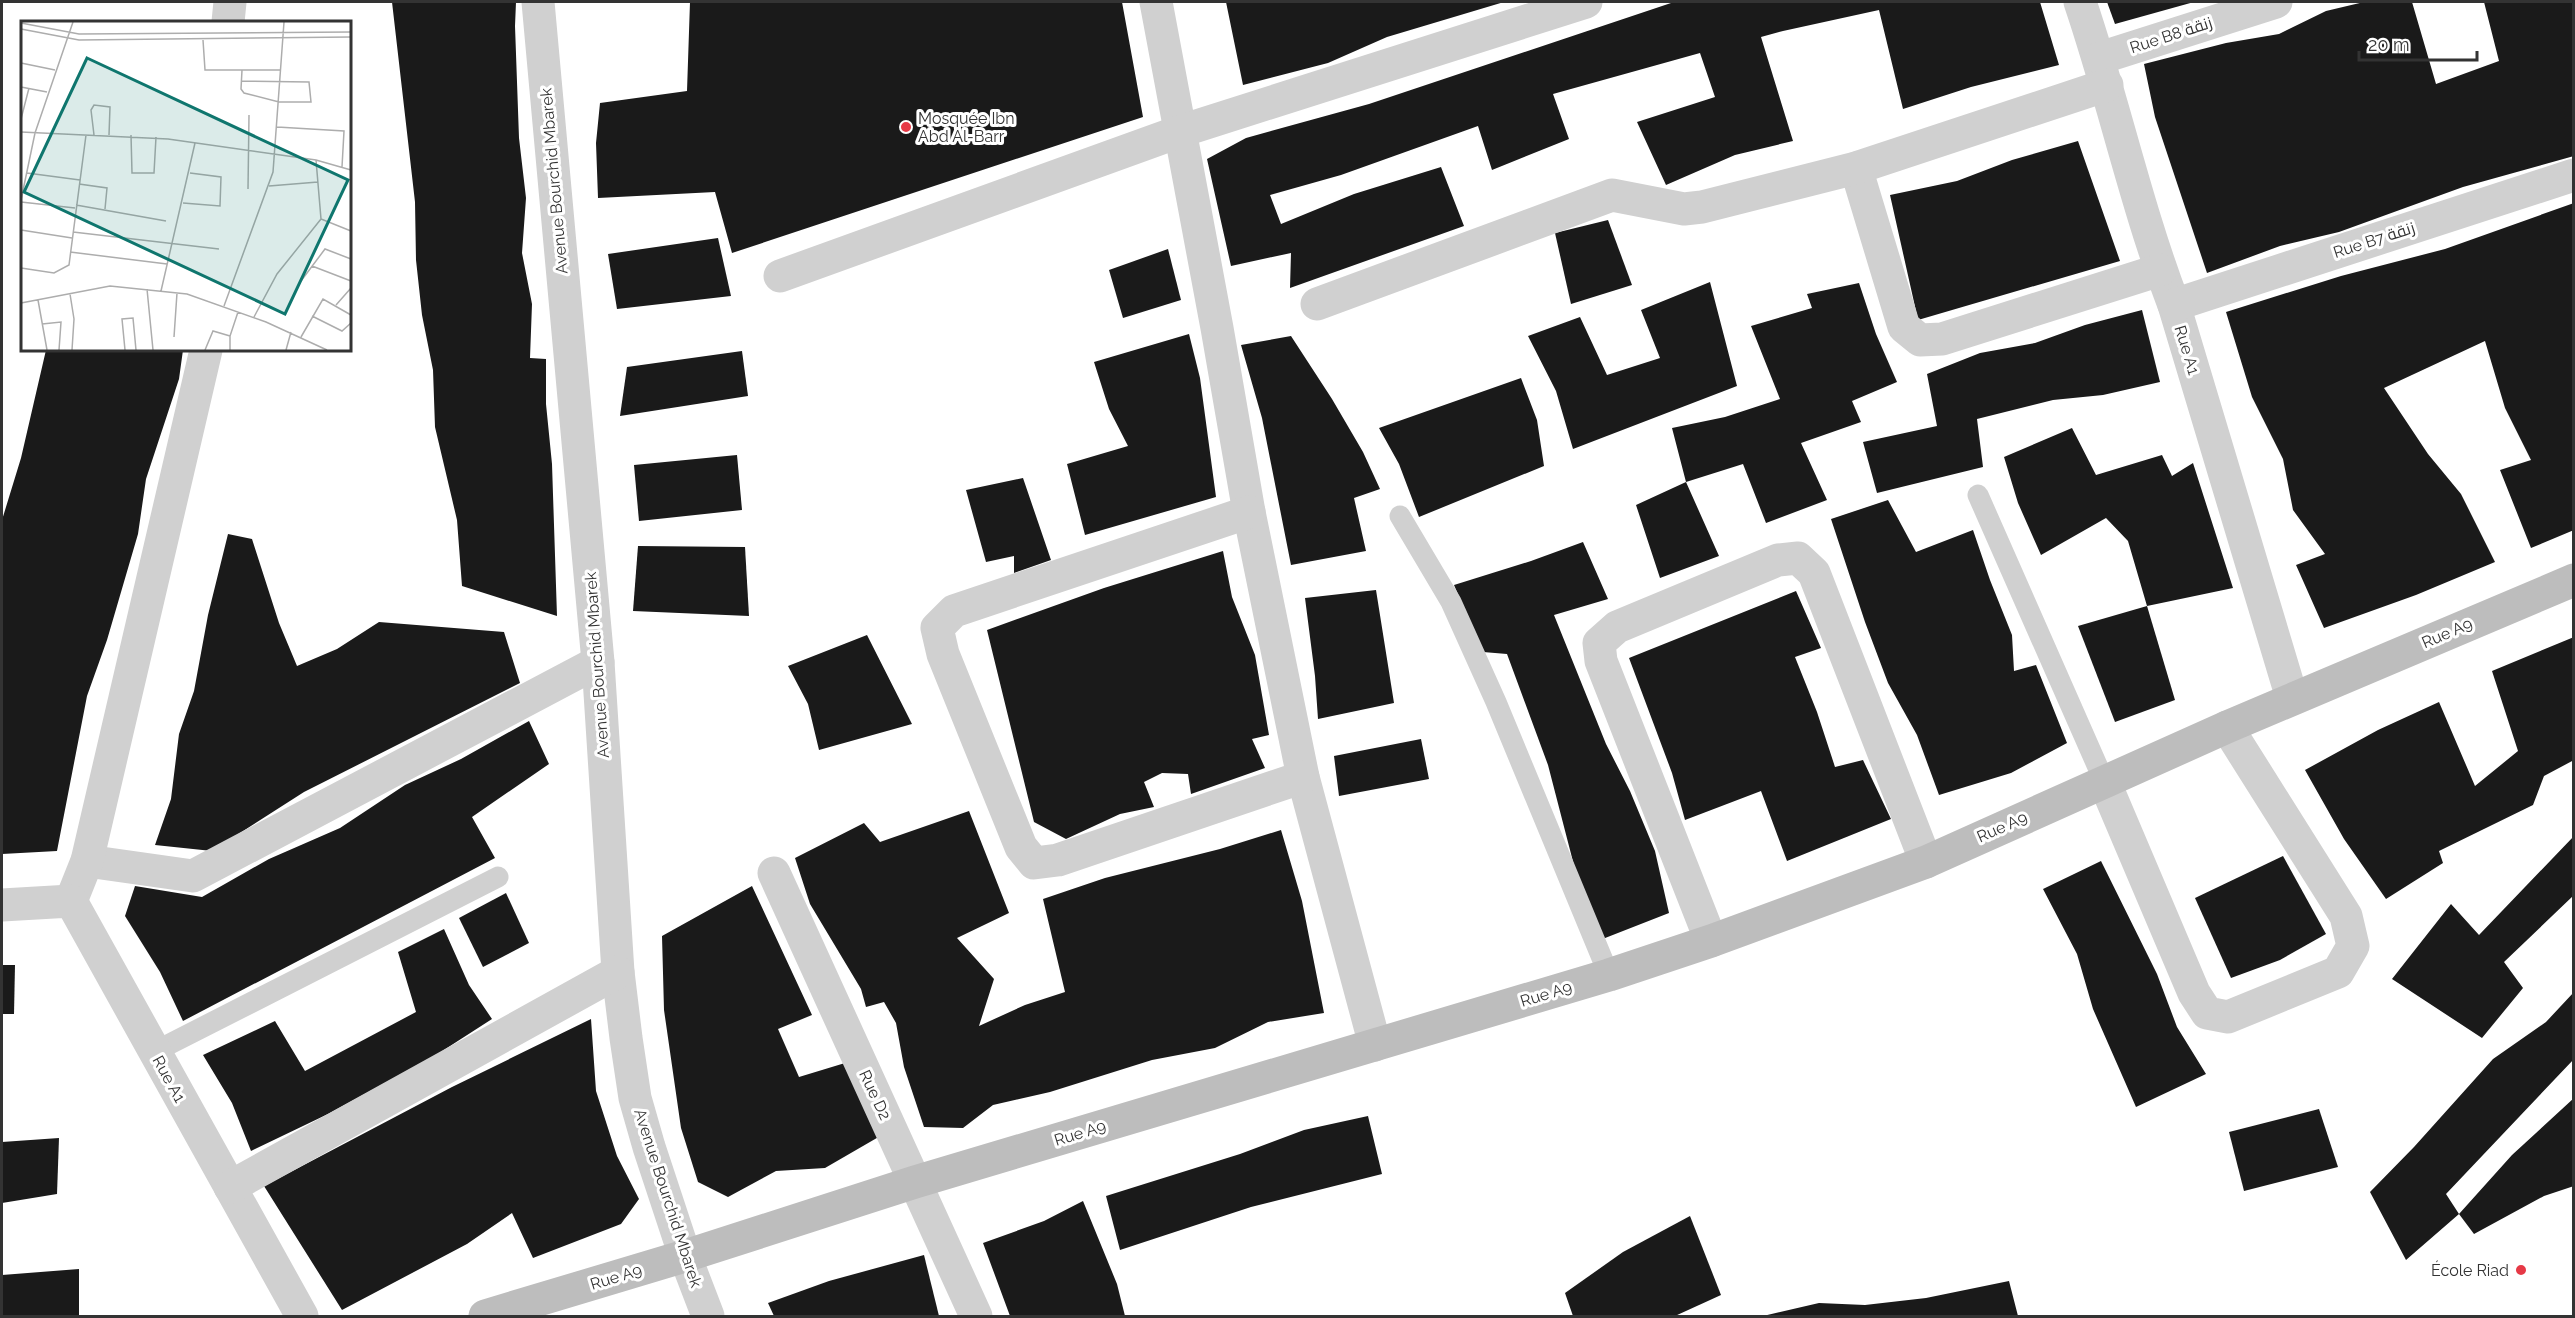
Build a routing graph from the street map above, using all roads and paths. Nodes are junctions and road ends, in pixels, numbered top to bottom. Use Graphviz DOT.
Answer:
graph roads {
  1 [pos="230,2"];
  2 [pos="538,2"];
  3 [pos="1156,2"];
  4 [pos="1586,2"];
  5 [pos="2080,2"];
  6 [pos="2276,2"];
  7 [pos="228,21"];
  8 [pos="2103,72"];
  9 [pos="1181,131"];
  10 [pos="1856,168"];
  11 [pos="2574,176"];
  12 [pos="2160,270"];
  13 [pos="780,276"];
  14 [pos="1317,304"];
  15 [pos="2174,305"];
  16 [pos="206,351"];
  17 [pos="1978,495"];
  18 [pos="1249,512"];
  19 [pos="1400,516"];
  20 [pos="2574,580"];
  21 [pos="598,662"];
  22 [pos="2292,698"];
  23 [pos="2227,727"];
  24 [pos="1303,777"];
  25 [pos="2104,781"];
  26 [pos="87,861"];
  27 [pos="1926,862"];
  28 [pos="774,873"];
  29 [pos="498,877"];
  30 [pos="71,901"];
  31 [pos="2,905"];
  32 [pos="1711,941"];
  33 [pos="618,972"];
  34 [pos="1609,975"];
  35 [pos="1375,1045"];
  36 [pos="154,1052"];
  37 [pos="915,1182"];
  38 [pos="230,1187"];
  39 [pos="685,1256"];
  40 [pos="302,1317"];
  41 [pos="485,1317"];
  42 [pos="708,1317"];
  43 [pos="976,1317"];
  1 -- 7 [label="street"];
  2 -- 21 [label="street, Avenue Bourchid Mbarek"];
  3 -- 9 [label="street"];
  4 -- 9 [label="street"];
  5 -- 8 [label="street, Rue A1"];
  6 -- 8 [label="street, Rue B8 زنقة"];
  8 -- 10 [label="street, Rue B8 زنقة"];
  8 -- 12 [label="street, Rue A1"];
  9 -- 13 [label="street"];
  9 -- 18 [label="street"];
  10 -- 12 [label="street"];
  10 -- 14 [label="street, Rue B8 زنقة"];
  11 -- 15 [label="street, Rue B7 زنقة"];
  12 -- 15 [label="street, Rue A1"];
  15 -- 22 [label="street, Rue A1"];
  16 -- 26 [label="street"];
  17 -- 25 [label="lane"];
  18 -- 24 [label="street"];
  18 -- 24 [label="street"];
  19 -- 34 [label="lane"];
  20 -- 22 [label="street, Rue A9"];
  21 -- 26 [label="street"];
  21 -- 33 [label="street, Avenue Bourchid Mbarek"];
  22 -- 23 [label="street, Rue A9"];
  23 -- 25 [label="street, Rue A9"];
  23 -- 25 [label="street"];
  24 -- 35 [label="street"];
  25 -- 27 [label="street, Rue A9"];
  26 -- 30 [label="street"];
  27 -- 32 [label="street, Rue A9"];
  27 -- 32 [label="street"];
  28 -- 37 [label="street, Rue D2"];
  29 -- 36 [label="lane"];
  30 -- 31 [label="street"];
  30 -- 36 [label="street, Rue A1"];
  32 -- 34 [label="street, Rue A9"];
  33 -- 38 [label="street"];
  33 -- 39 [label="street, Avenue Bourchid Mbarek"];
  34 -- 35 [label="street, Rue A9"];
  35 -- 37 [label="street, Rue A9"];
  36 -- 38 [label="street, Rue A1"];
  37 -- 39 [label="street, Rue A9"];
  37 -- 43 [label="street, Rue D2"];
  38 -- 40 [label="street, Rue A1"];
  39 -- 41 [label="street, Rue A9"];
  39 -- 42 [label="street, Avenue Bourchid Mbarek"];
}
